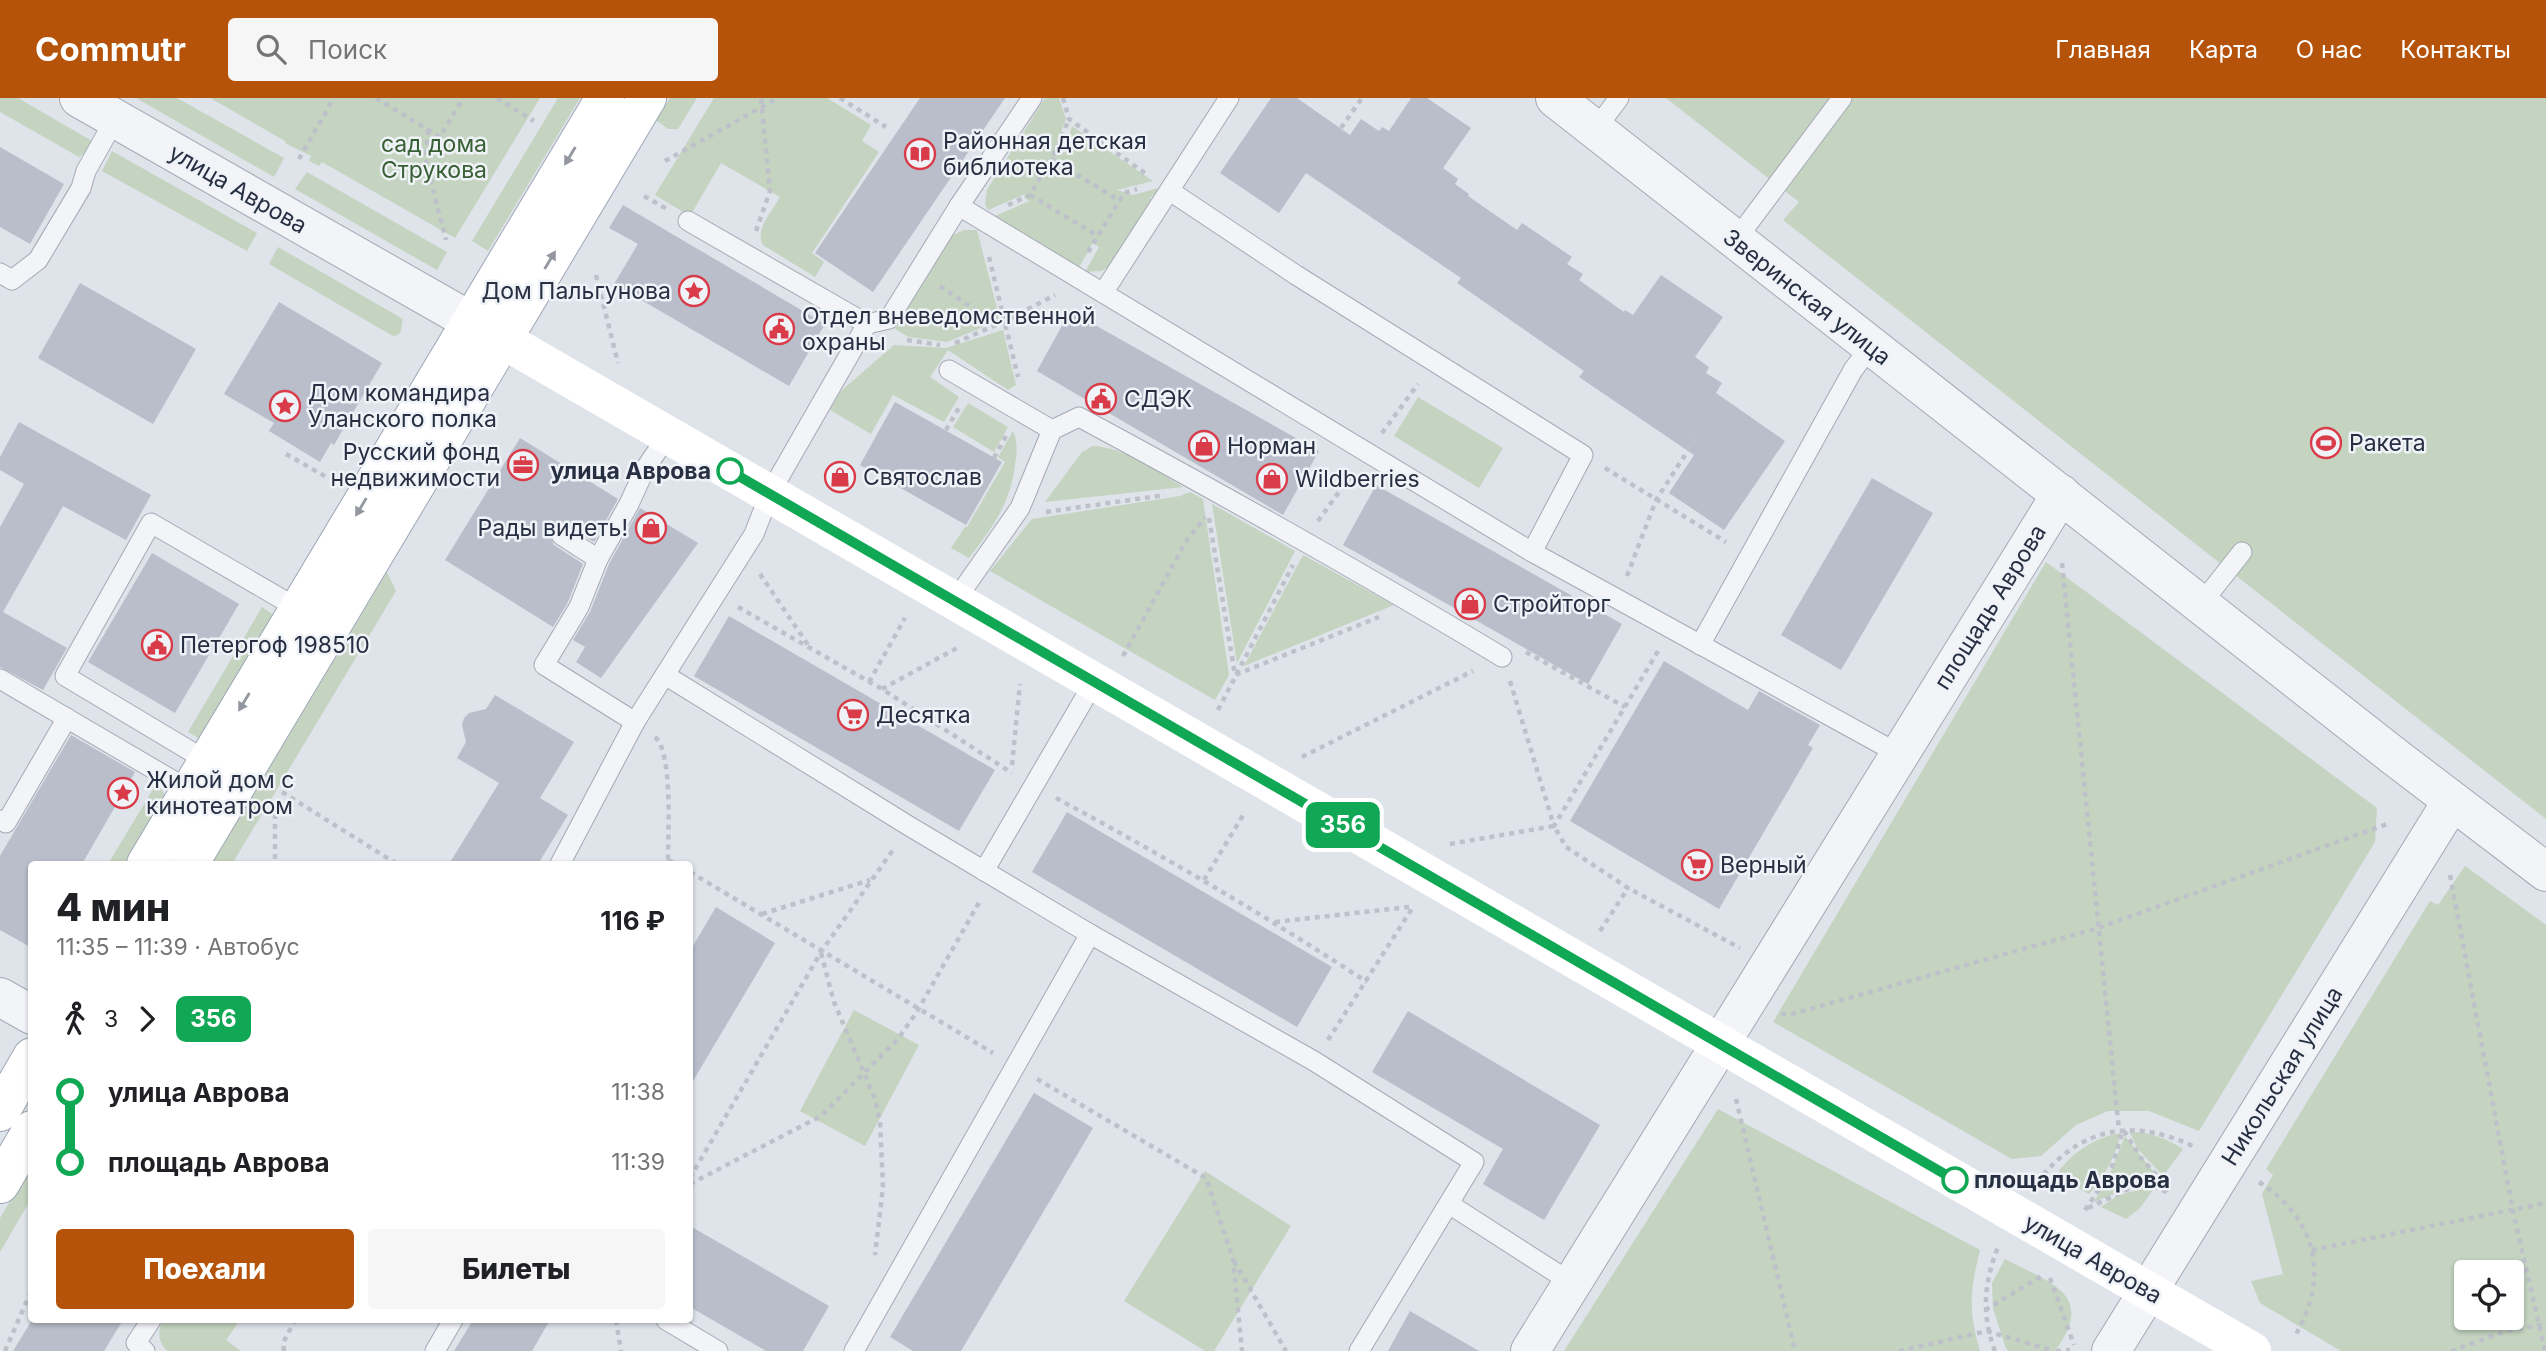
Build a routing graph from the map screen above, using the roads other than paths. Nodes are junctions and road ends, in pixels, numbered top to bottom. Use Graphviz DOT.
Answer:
graph roads {
  1 [pos="79,98"];
  2 [pos="605,98"];
  3 [pos="647,98"];
  4 [pos="1032,98"];
  5 [pos="1229,98"];
  6 [pos="1555,98"];
  7 [pos="1619,98"];
  8 [pos="1842,98"];
  9 [pos="116,119"];
  10 [pos="1595,130"];
  11 [pos="1164,187"];
  12 [pos="959,205"];
  13 [pos="688,221"];
  14 [pos="1735,241"];
  15 [pos="0,273"];
  16 [pos="1103,293"];
  17 [pos="867,324"];
  18 [pos="487,331"];
  19 [pos="1871,346"];
  20 [pos="949,370"];
  21 [pos="1052,430"];
  22 [pos="668,435"];
  23 [pos="769,494"];
  24 [pos="2061,494"];
  25 [pos="561,535"];
  26 [pos="1532,552"];
  27 [pos="2242,552"];
  28 [pos="598,559"];
  29 [pos="955,601"];
  30 [pos="2202,604"];
  31 [pos="314,618"];
  32 [pos="1700,645"];
  33 [pos="1502,657"];
  34 [pos="665,675"];
  35 [pos="0,679"];
  36 [pos="1094,682"];
  37 [pos="67,718"];
  38 [pos="635,722"];
  39 [pos="1899,754"];
  40 [pos="215,785"];
  41 [pos="2452,801"];
  42 [pos="0,820"];
  43 [pos="149,861"];
  44 [pos="190,861"];
  45 [pos="562,861"];
  46 [pos="984,871"];
  47 [pos="2546,872"];
  48 [pos="1090,934"];
  49 [pos="0,997"];
  50 [pos="28,1013"];
  51 [pos="1720,1044"];
  52 [pos="28,1064"];
  53 [pos="0,1112"];
  54 [pos="28,1137"];
  55 [pos="0,1184"];
  56 [pos="1449,1204"];
  57 [pos="1572,1283"];
  58 [pos="2148,1291"];
  59 [pos="149,1323"];
  60 [pos="451,1323"];
  61 [pos="671,1323"];
  62 [pos="859,1349"];
  63 [pos="145,1351"];
  64 [pos="435,1351"];
  65 [pos="718,1351"];
  66 [pos="1359,1351"];
  67 [pos="1530,1351"];
  68 [pos="2111,1351"];
  69 [pos="2252,1351"];
  1 -- 9 [label="street, улица Аврова"];
  2 -- 18 [label="street, one-way"];
  18 -- 3 [label="street, one-way"];
  4 -- 12 [label="lane"];
  5 -- 11 [label="lane"];
  6 -- 10 [label="street, Зверинская улица"];
  7 -- 10 [label="lane"];
  8 -- 14 [label="lane"];
  9 -- 15 [label="lane"];
  9 -- 18 [label="street, улица Аврова"];
  10 -- 14 [label="street, Зверинская улица"];
  11 -- 16 [label="lane"];
  11 -- 26 [label="lane"];
  12 -- 16 [label="lane"];
  12 -- 17 [label="lane"];
  13 -- 17 [label="lane"];
  14 -- 19 [label="street, Зверинская улица"];
  16 -- 26 [label="lane"];
  17 -- 23 [label="lane"];
  18 -- 22 [label="street, улица Аврова"];
  18 -- 31 [label="street"];
  19 -- 24 [label="street, Зверинская улица"];
  19 -- 32 [label="lane"];
  20 -- 21 [label="lane"];
  21 -- 29 [label="lane"];
  21 -- 33 [label="lane"];
  22 -- 23 [label="street, улица Аврова"];
  22 -- 28 [label="lane"];
  23 -- 29 [label="street, улица Аврова"];
  23 -- 34 [label="lane"];
  24 -- 30 [label="street"];
  24 -- 39 [label="street, площадь Аврова"];
  25 -- 28 [label="lane"];
  26 -- 32 [label="lane"];
  27 -- 30 [label="lane"];
  28 -- 38 [label="lane"];
  29 -- 36 [label="street, улица Аврова"];
  30 -- 41 [label="street"];
  31 -- 40 [label="street"];
  31 -- 40 [label="lane"];
  32 -- 39 [label="lane"];
  34 -- 38 [label="lane"];
  34 -- 46 [label="lane"];
  35 -- 37 [label="lane"];
  36 -- 46 [label="lane"];
  36 -- 51 [label="street, улица Аврова"];
  37 -- 40 [label="lane"];
  37 -- 42 [label="lane"];
  38 -- 45 [label="lane"];
  39 -- 51 [label="street, площадь Аврова"];
  40 -- 43 [label="street"];
  40 -- 44 [label="street"];
  41 -- 47 [label="street"];
  41 -- 58 [label="street, Никольская улица"];
  46 -- 48 [label="lane"];
  48 -- 56 [label="lane"];
  48 -- 62 [label="lane"];
  49 -- 50 [label="street"];
  51 -- 57 [label="street, площадь Аврова"];
  51 -- 58 [label="street, улица Аврова"];
  52 -- 53 [label="street"];
  54 -- 55 [label="street"];
  56 -- 57 [label="lane"];
  56 -- 66 [label="lane"];
  57 -- 67 [label="street, площадь Аврова"];
  58 -- 68 [label="street, Никольская улица"];
  58 -- 69 [label="street, улица Аврова"];
  59 -- 63 [label="lane"];
  60 -- 64 [label="lane"];
  61 -- 65 [label="lane"];
}
